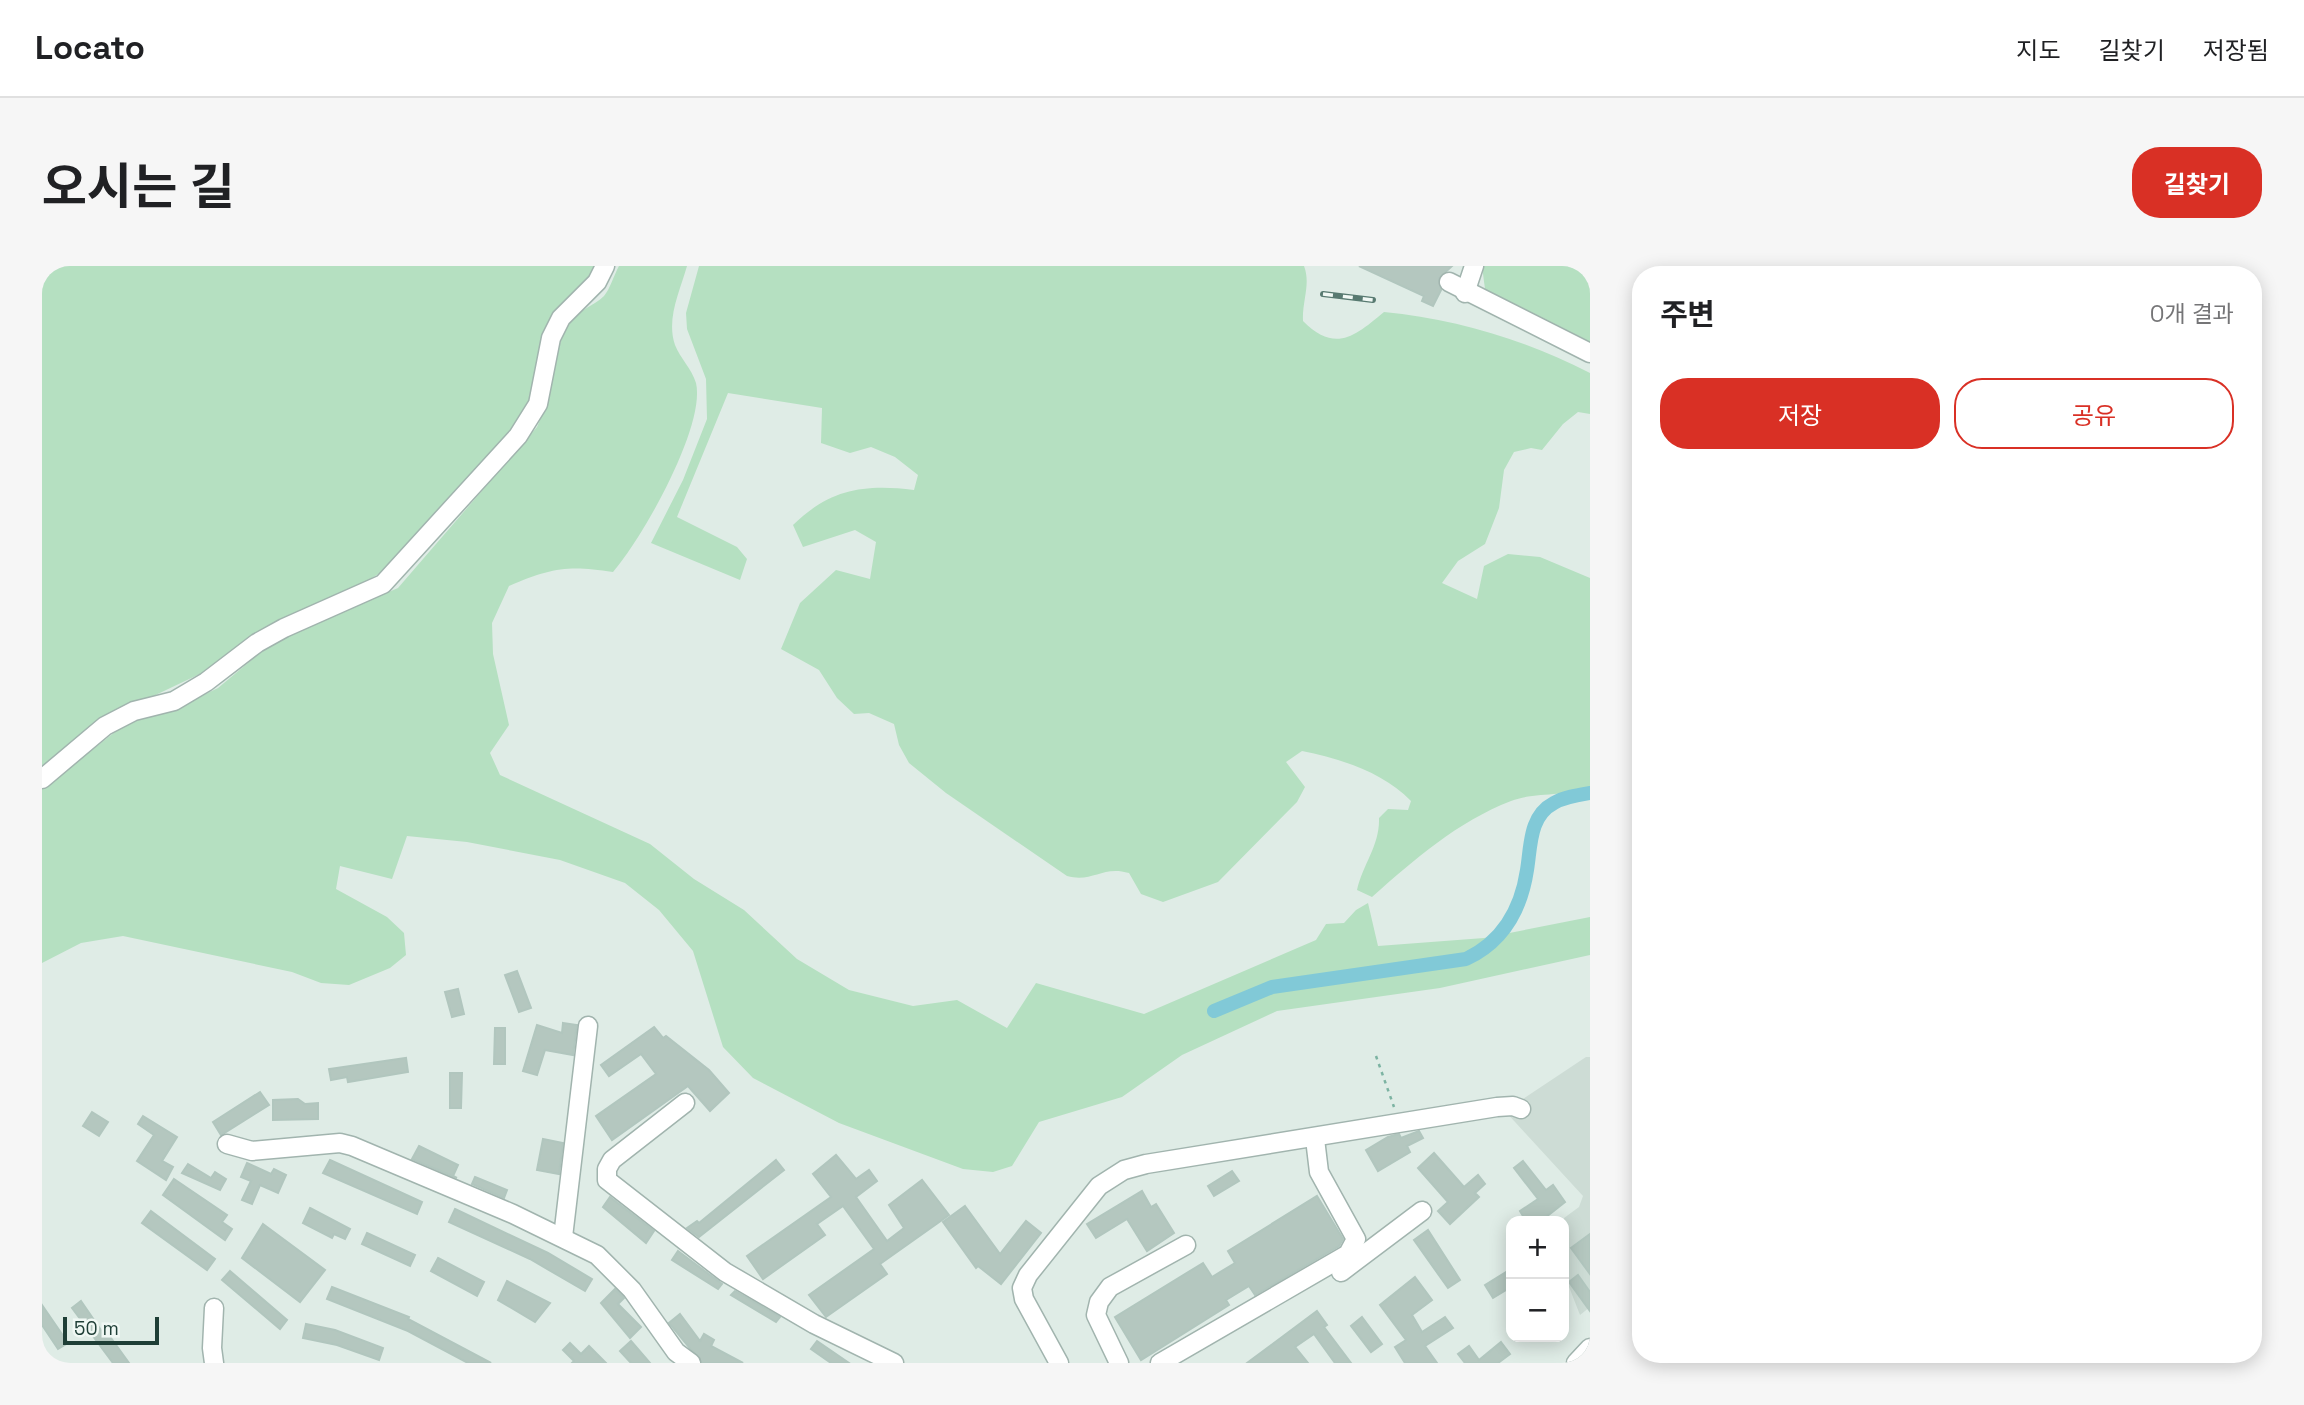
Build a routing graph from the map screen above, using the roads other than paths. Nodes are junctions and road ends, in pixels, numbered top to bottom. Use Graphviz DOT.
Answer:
graph roads {
  1 [pos="605,266"];
  2 [pos="1474,266"];
  3 [pos="1449,282"];
  4 [pos="1465,293"];
  5 [pos="1590,353"];
  6 [pos="42,779"];
  7 [pos="588,1026"];
  8 [pos="685,1103"];
  9 [pos="1521,1110"];
  10 [pos="1315,1139"];
  11 [pos="227,1144"];
  12 [pos="1422,1211"];
  13 [pos="563,1237"];
  14 [pos="1186,1245"];
  15 [pos="214,1308"];
  16 [pos="1590,1348"];
  17 [pos="214,1363"];
  18 [pos="691,1363"];
  19 [pos="894,1363"];
  20 [pos="1059,1363"];
  21 [pos="1119,1363"];
  22 [pos="1160,1363"];
  23 [pos="1183,1363"];
  24 [pos="1576,1363"];
  1 -- 6 [label="street"];
  2 -- 4 [label="street"];
  3 -- 4 [label="street"];
  4 -- 5 [label="street"];
  7 -- 13 [label="street"];
  8 -- 19 [label="street"];
  9 -- 10 [label="street"];
  10 -- 20 [label="street"];
  10 -- 22 [label="street"];
  11 -- 13 [label="street"];
  12 -- 23 [label="street"];
  13 -- 18 [label="street"];
  14 -- 21 [label="street"];
  15 -- 17 [label="street"];
  16 -- 24 [label="street"];
}
